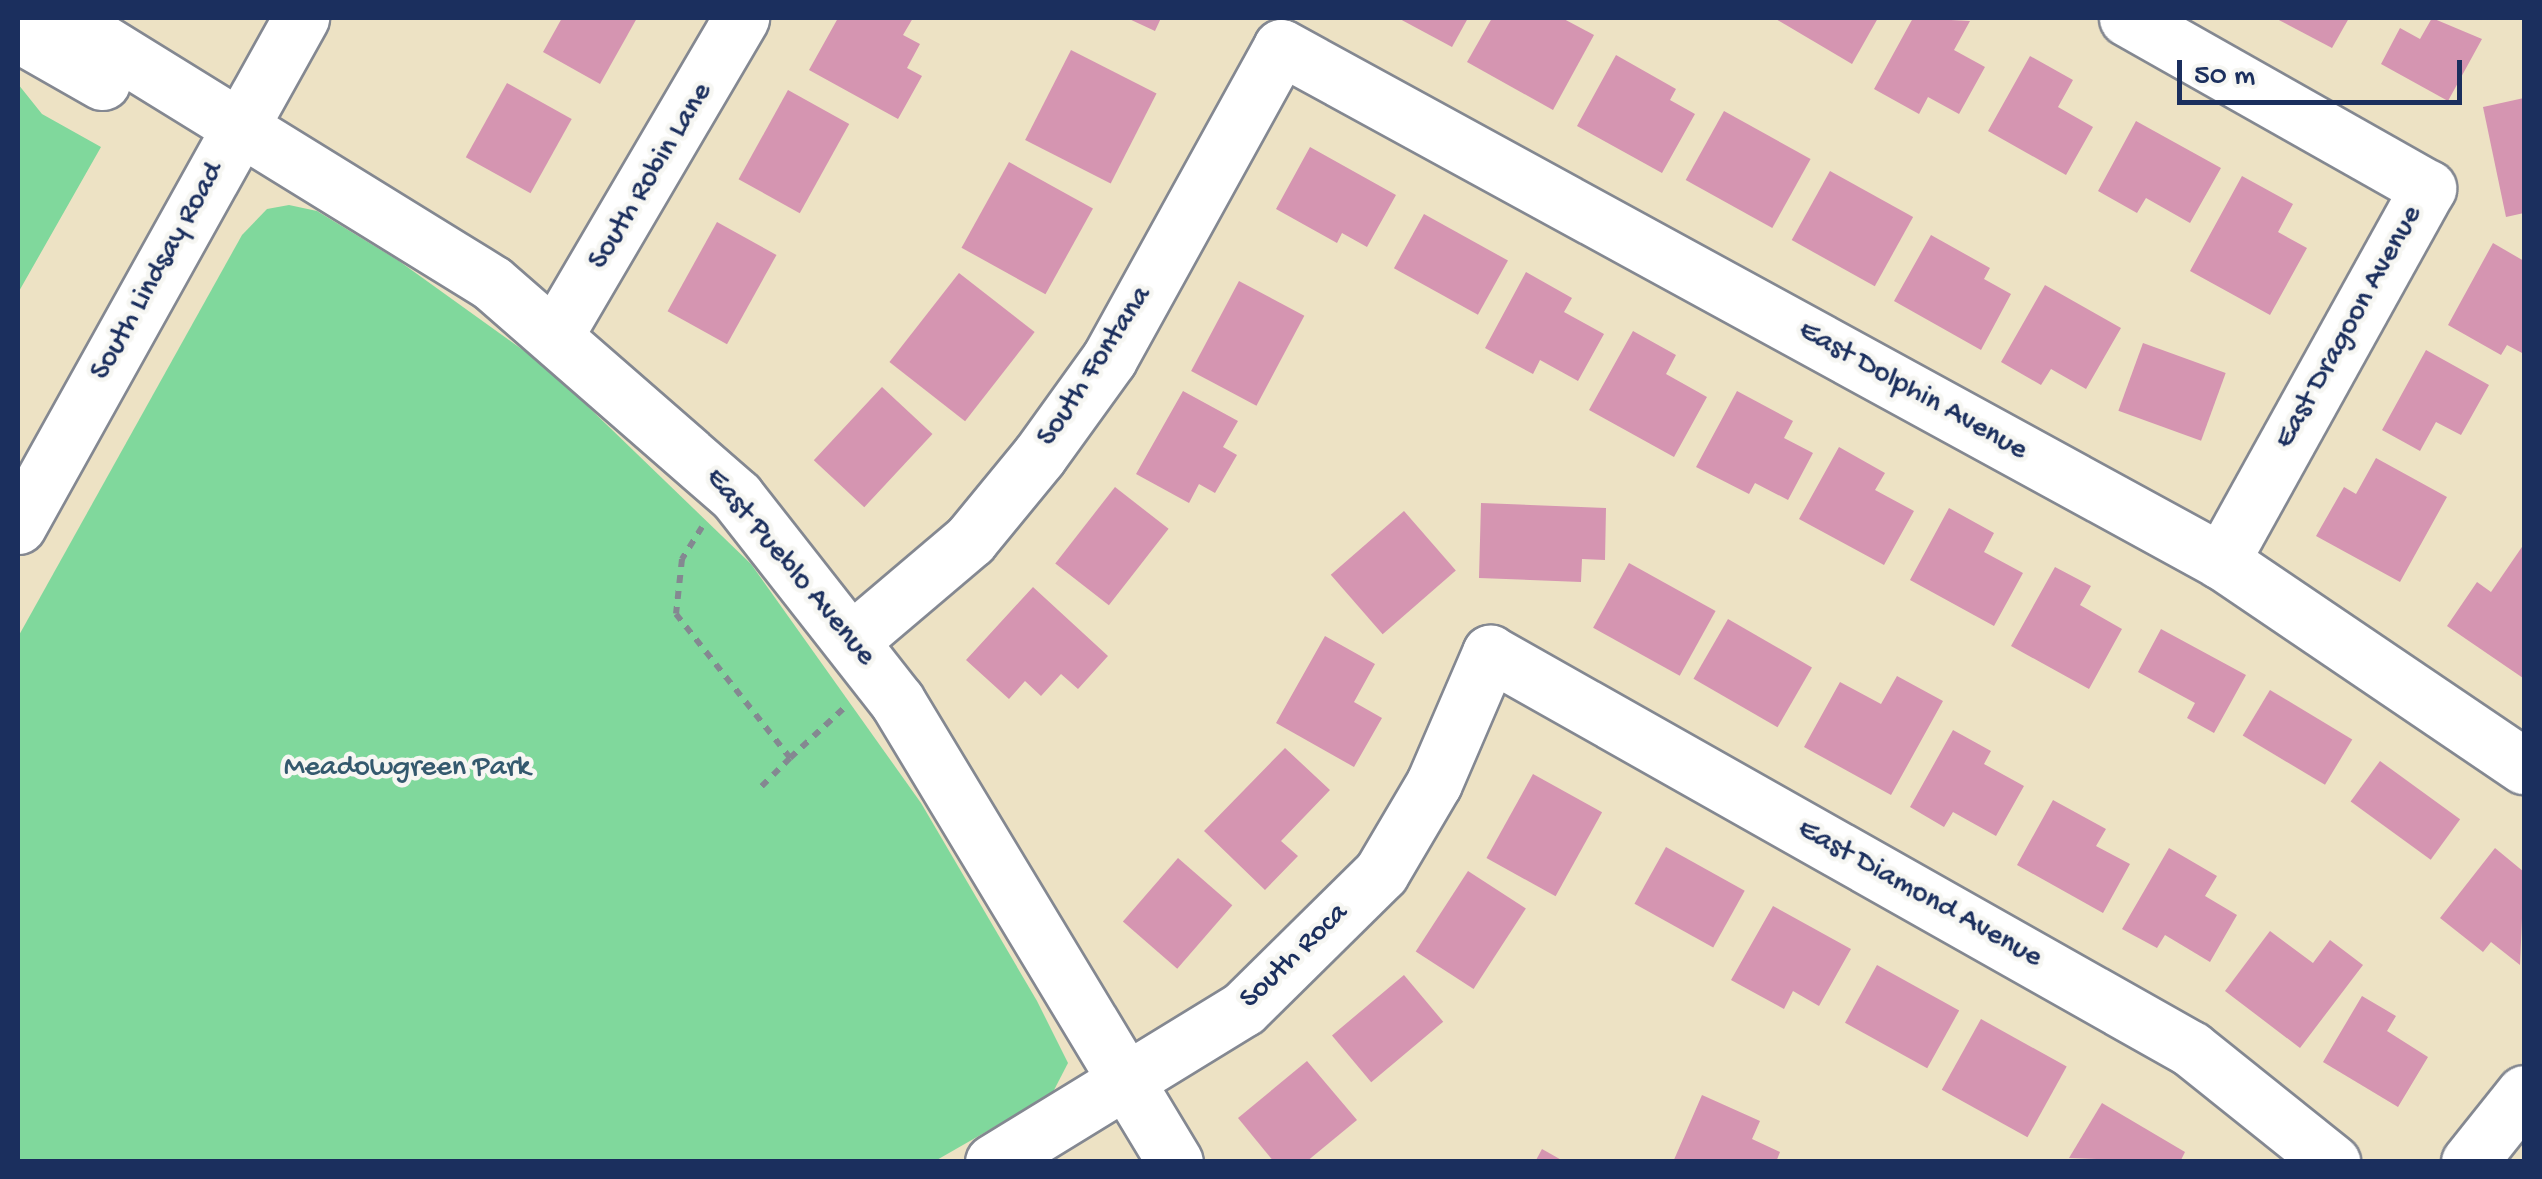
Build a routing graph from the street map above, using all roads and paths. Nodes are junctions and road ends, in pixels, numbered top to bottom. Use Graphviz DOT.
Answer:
graph roads {
  1 [pos="63,18"];
  2 [pos="301,18"];
  3 [pos="740,18"];
  4 [pos="2127,18"];
  5 [pos="18,34"];
  6 [pos="1282,47"];
  7 [pos="238,132"];
  8 [pos="557,332"];
  9 [pos="738,497"];
  10 [pos="18,526"];
  11 [pos="2221,561"];
  12 [pos="1490,653"];
  13 [pos="864,658"];
  14 [pos="790,758"];
  15 [pos="2524,766"];
  16 [pos="761,787"];
  17 [pos="1128,1082"];
  18 [pos="2524,1094"];
  19 [pos="992,1162"];
  20 [pos="1175,1162"];
  21 [pos="2332,1162"];
  22 [pos="2468,1162"];
  1 -- 7 [label="street, East Pueblo Avenue"];
  2 -- 7 [label="street, South Lindsay Road"];
  3 -- 8 [label="street, South Robin Lane"];
  4 -- 11 [label="street, East Dragoon Avenue"];
  5 -- 7 [label="street, East Pueblo Avenue"];
  6 -- 11 [label="street, East Dolphin Avenue"];
  6 -- 13 [label="street, South Fontana"];
  7 -- 8 [label="street, East Pueblo Avenue"];
  7 -- 10 [label="street, South Lindsay Road"];
  8 -- 9 [label="street, East Pueblo Avenue"];
  9 -- 13 [label="street, East Pueblo Avenue"];
  9 -- 14 [label="path"];
  11 -- 15 [label="street, East Dolphin Avenue"];
  12 -- 17 [label="street, South Roca"];
  12 -- 21 [label="street, East Diamond Avenue"];
  13 -- 14 [label="path"];
  13 -- 17 [label="street, East Pueblo Avenue"];
  14 -- 16 [label="path"];
  17 -- 19 [label="street, South Roca"];
  17 -- 20 [label="street, East Pueblo Avenue"];
  18 -- 22 [label="street"];
}
